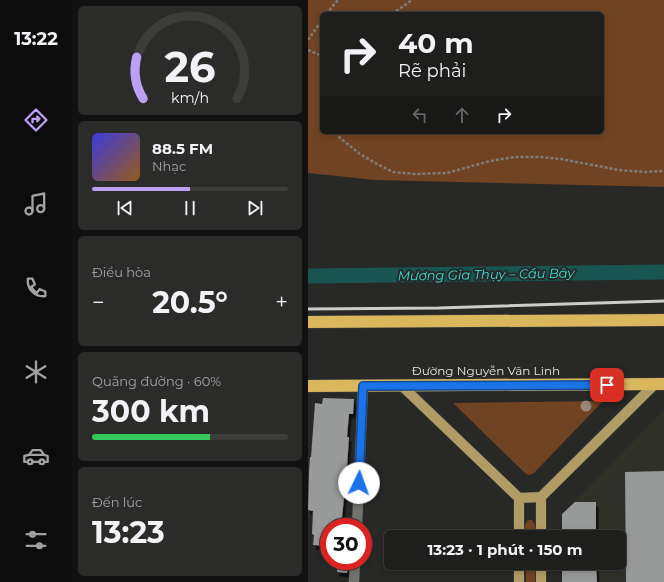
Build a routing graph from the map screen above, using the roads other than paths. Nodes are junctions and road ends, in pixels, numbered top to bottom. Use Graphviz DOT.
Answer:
graph roads {
  1 [pos="664,320"];
  2 [pos="308,322"];
  3 [pos="659,384"];
  4 [pos="308,386"];
  5 [pos="363,386"];
  6 [pos="402,386"];
  7 [pos="541,497"];
  8 [pos="519,498"];
  9 [pos="357,518"];
  10 [pos="519,530"];
  11 [pos="541,530"];
  12 [pos="355,570"];
  13 [pos="519,570"];
  14 [pos="541,570"];
  15 [pos="354,582"];
  16 [pos="520,582"];
  17 [pos="541,582"];
  1 -- 2 [label="highway"];
  3 -- 6 [label="highway, Đường Nguyễn Văn Linh"];
  3 -- 7 [label="main road"];
  4 -- 5 [label="highway, Đường Nguyễn Văn Linh"];
  5 -- 6 [label="highway, Đường Nguyễn Văn Linh"];
  5 -- 9 [label="street"];
  6 -- 8 [label="main road"];
  7 -- 8 [label="main road"];
  7 -- 11 [label="main road"];
  8 -- 10 [label="main road"];
  12 -- 15 [label="street"];
  13 -- 16 [label="main road"];
  14 -- 17 [label="main road"];
}
